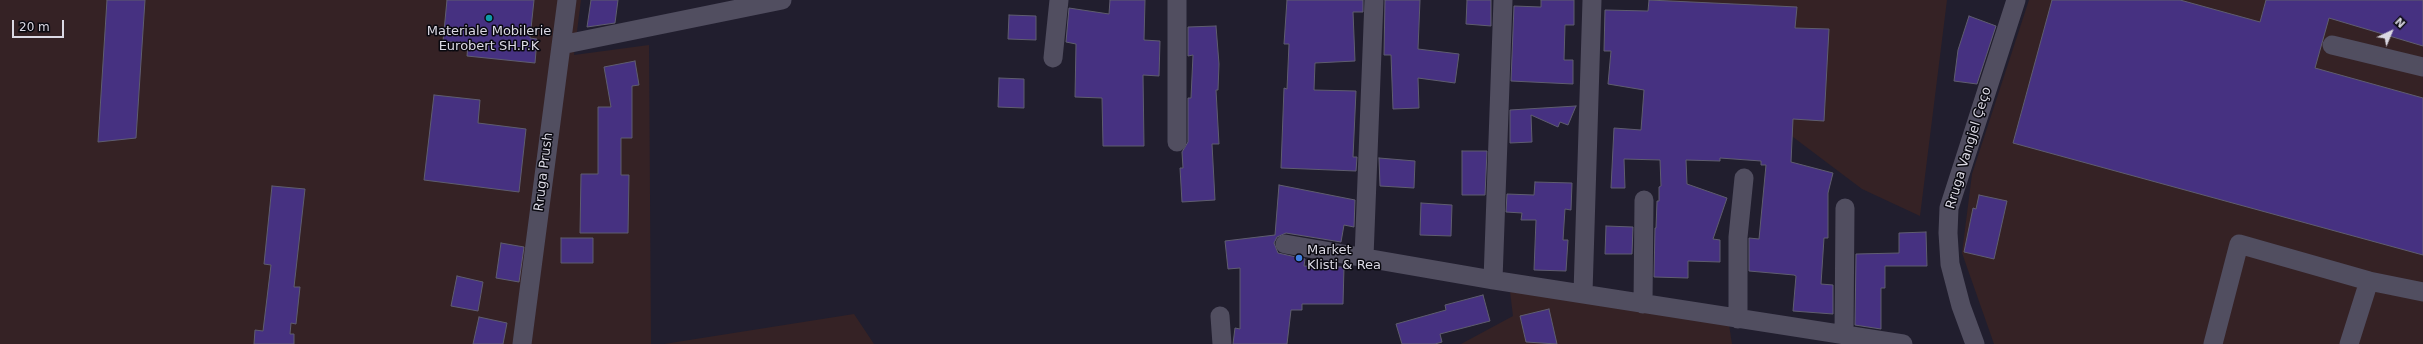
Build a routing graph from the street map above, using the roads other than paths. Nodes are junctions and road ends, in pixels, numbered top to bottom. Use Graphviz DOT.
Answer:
graph roads {
  1 [pos="567,0"];
  2 [pos="782,0"];
  3 [pos="1059,0"];
  4 [pos="1177,0"];
  5 [pos="1374,0"];
  6 [pos="1502,0"];
  7 [pos="1592,0"];
  8 [pos="2016,0"];
  9 [pos="561,45"];
  10 [pos="2332,45"];
  11 [pos="1054,58"];
  12 [pos="2423,68"];
  13 [pos="1177,142"];
  14 [pos="1744,178"];
  15 [pos="1644,200"];
  16 [pos="1845,208"];
  17 [pos="1285,244"];
  18 [pos="1364,257"];
  19 [pos="1493,280"];
  20 [pos="2369,281"];
  21 [pos="2423,292"];
  22 [pos="1584,293"];
  23 [pos="1643,304"];
  24 [pos="1220,316"];
  25 [pos="1738,319"];
  26 [pos="1844,335"];
  27 [pos="522,344"];
  28 [pos="1222,344"];
  29 [pos="1903,344"];
  30 [pos="1975,344"];
  31 [pos="2213,344"];
  32 [pos="2349,344"];
  1 -- 9 [label="street, Rruga Prush"];
  2 -- 9 [label="street"];
  3 -- 11 [label="street"];
  4 -- 13 [label="street"];
  5 -- 18 [label="street"];
  6 -- 19 [label="street"];
  7 -- 22 [label="street"];
  8 -- 30 [label="street, Rruga Vangjel Çeço"];
  9 -- 27 [label="street, Rruga Prush"];
  10 -- 12 [label="street"];
  14 -- 25 [label="street"];
  15 -- 23 [label="street"];
  16 -- 26 [label="street"];
  17 -- 18 [label="street"];
  18 -- 19 [label="street"];
  19 -- 22 [label="street"];
  20 -- 21 [label="street"];
  20 -- 31 [label="street"];
  20 -- 32 [label="street"];
  22 -- 23 [label="street"];
  23 -- 25 [label="street"];
  24 -- 28 [label="street"];
  25 -- 26 [label="street"];
  26 -- 29 [label="street"];
}
